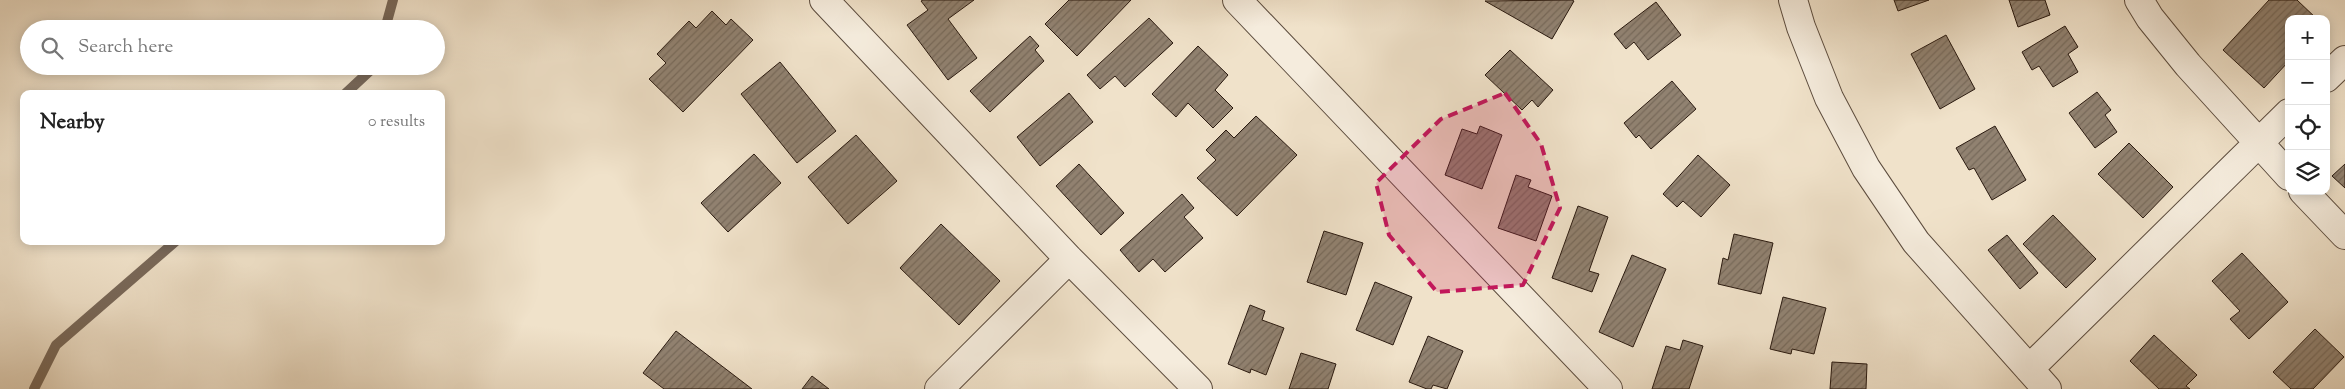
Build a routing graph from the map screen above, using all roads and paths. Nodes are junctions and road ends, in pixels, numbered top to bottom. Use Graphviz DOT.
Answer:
graph roads {
  1 [pos="824,0"];
  2 [pos="1237,0"];
  3 [pos="1793,0"];
  4 [pos="2139,0"];
  5 [pos="2345,60"];
  6 [pos="2330,74"];
  7 [pos="2285,118"];
  8 [pos="2257,143"];
  9 [pos="2285,172"];
  10 [pos="2307,195"];
  11 [pos="2345,235"];
  12 [pos="1069,259"];
  13 [pos="2029,369"];
  14 [pos="939,389"];
  15 [pos="1198,389"];
  16 [pos="1608,389"];
  17 [pos="2047,389"];
  1 -- 12 [label="street"];
  2 -- 16 [label="street"];
  3 -- 13 [label="street"];
  4 -- 8 [label="street"];
  5 -- 6 [label="street"];
  7 -- 8 [label="street"];
  8 -- 9 [label="street"];
  8 -- 13 [label="street"];
  10 -- 11 [label="street"];
  12 -- 14 [label="street"];
  12 -- 15 [label="street"];
  13 -- 17 [label="street"];
}
